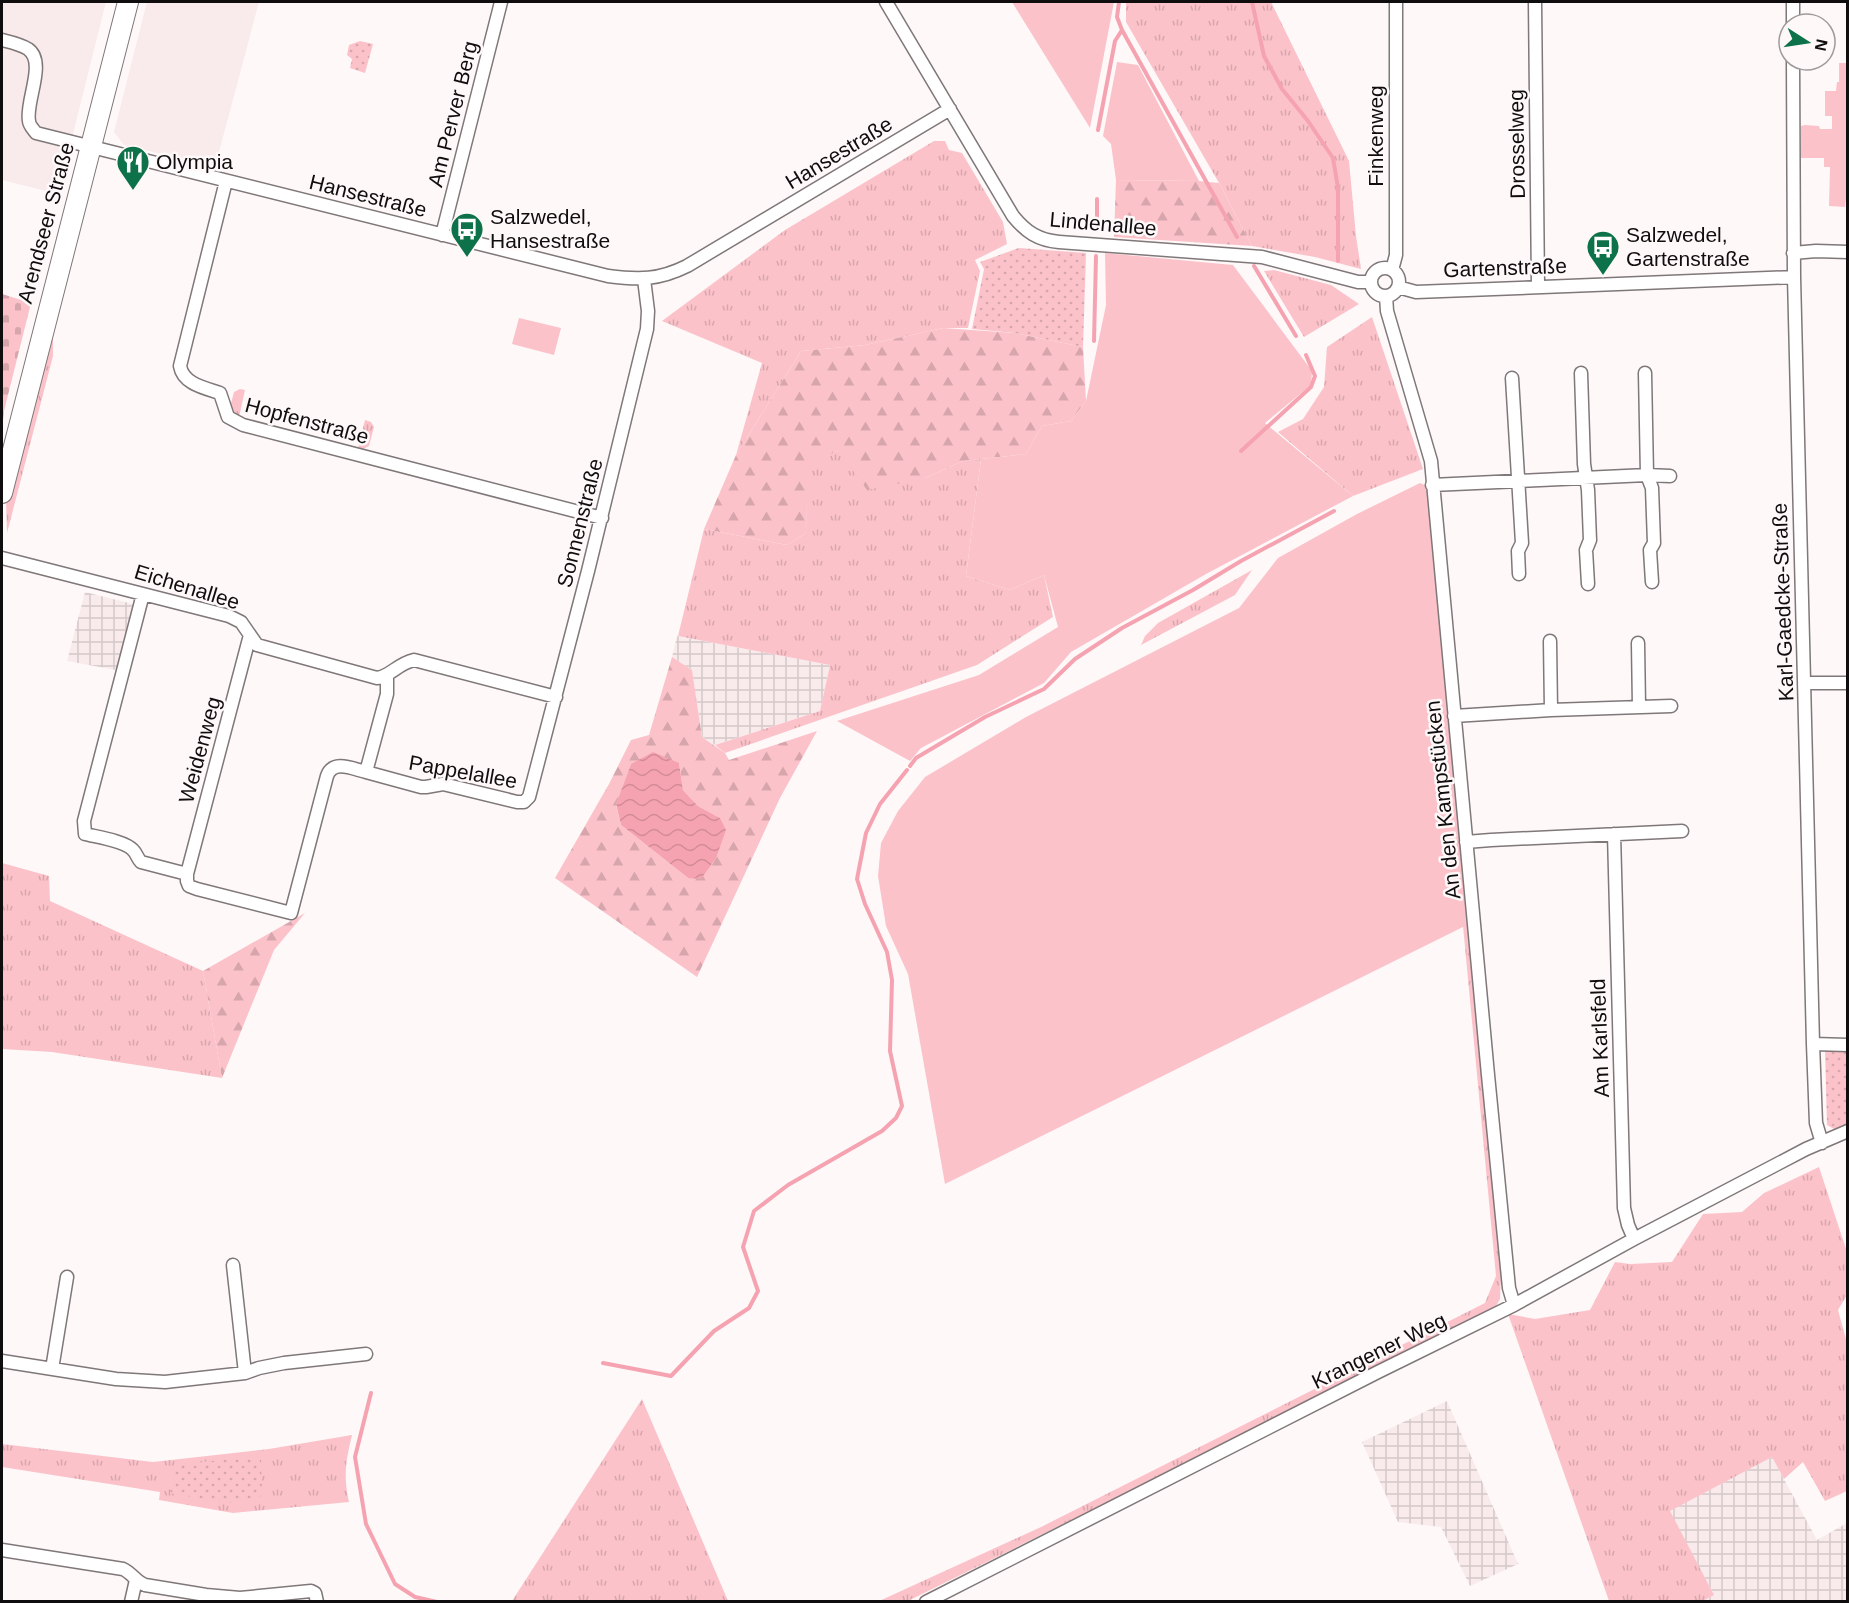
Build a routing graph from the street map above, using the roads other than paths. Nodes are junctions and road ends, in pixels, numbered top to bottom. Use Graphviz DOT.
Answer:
graph roads {
  1 [pos="128,2"];
  2 [pos="501,2"];
  3 [pos="886,2"];
  4 [pos="1396,2"];
  5 [pos="1535,2"];
  6 [pos="2,40"];
  7 [pos="1793,72"];
  8 [pos="950,109"];
  9 [pos="92,148"];
  10 [pos="226,181"];
  11 [pos="442,235"];
  12 [pos="1848,252"];
  13 [pos="1793,253"];
  14 [pos="1392,270"];
  15 [pos="1794,277"];
  16 [pos="644,279"];
  17 [pos="1371,282"];
  18 [pos="1538,286"];
  19 [pos="1398,288"];
  20 [pos="1386,296"];
  21 [pos="1581,373"];
  22 [pos="1645,373"];
  23 [pos="1512,378"];
  24 [pos="1647,475"];
  25 [pos="1670,476"];
  26 [pos="1586,477"];
  27 [pos="1518,480"];
  28 [pos="1432,485"];
  29 [pos="2,492"];
  30 [pos="602,518"];
  31 [pos="2,558"];
  32 [pos="1519,574"];
  33 [pos="1652,582"];
  34 [pos="1588,584"];
  35 [pos="143,594"];
  36 [pos="250,635"];
  37 [pos="1550,641"];
  38 [pos="1638,643"];
  39 [pos="387,676"];
  40 [pos="1805,683"];
  41 [pos="1848,683"];
  42 [pos="556,697"];
  43 [pos="1671,706"];
  44 [pos="1639,707"];
  45 [pos="1551,710"];
  46 [pos="1454,716"];
  47 [pos="366,772"];
  48 [pos="536,776"];
  49 [pos="1682,831"];
  50 [pos="1614,834"];
  51 [pos="1466,842"];
  52 [pos="187,874"];
  53 [pos="1814,1044"];
  54 [pos="1848,1045"];
  55 [pos="1848,1131"];
  56 [pos="1822,1143"];
  57 [pos="1634,1239"];
  58 [pos="233,1265"];
  59 [pos="67,1277"];
  60 [pos="1514,1305"];
  61 [pos="366,1354"];
  62 [pos="2,1361"];
  63 [pos="52,1369"];
  64 [pos="245,1373"];
  65 [pos="2,1550"];
  66 [pos="136,1580"];
  67 [pos="131,1602"];
  68 [pos="317,1602"];
  69 [pos="926,1602"];
  1 -- 9 [label="main road, Arendseer Straße"];
  2 -- 11 [label="street, Am Perver Berg"];
  3 -- 8 [label="street, Lindenallee"];
  4 -- 14 [label="street, Finkenweg"];
  5 -- 18 [label="street, Drosselweg"];
  6 -- 9 [label="street, Hansestraße"];
  7 -- 13 [label="street, Karl-Gaedcke-Straße"];
  8 -- 16 [label="street, Hansestraße"];
  8 -- 17 [label="street, Lindenallee"];
  9 -- 10 [label="street, Hansestraße"];
  9 -- 29 [label="main road, Arendseer Straße"];
  10 -- 11 [label="street, Hansestraße"];
  10 -- 30 [label="street, Hopfenstraße"];
  11 -- 16 [label="street, Hansestraße"];
  12 -- 13 [label="street"];
  13 -- 15 [label="street, Karl-Gaedcke-Straße"];
  14 -- 17 [label="street"];
  14 -- 19 [label="street"];
  15 -- 18 [label="street, Gartenstraße"];
  15 -- 40 [label="street, Karl-Gaedcke-Straße"];
  16 -- 30 [label="street, Sonnenstraße"];
  17 -- 20 [label="street"];
  18 -- 19 [label="street, Gartenstraße"];
  19 -- 20 [label="street"];
  20 -- 28 [label="street, An den Kampstücken"];
  21 -- 26 [label="street"];
  22 -- 24 [label="street"];
  23 -- 27 [label="street"];
  24 -- 25 [label="street"];
  24 -- 26 [label="street"];
  24 -- 33 [label="street"];
  26 -- 27 [label="street"];
  26 -- 34 [label="street"];
  27 -- 28 [label="street"];
  27 -- 32 [label="street"];
  28 -- 46 [label="street, An den Kampstücken"];
  30 -- 42 [label="street, Sonnenstraße"];
  31 -- 35 [label="street, Eichenallee"];
  35 -- 36 [label="street, Eichenallee"];
  35 -- 52 [label="street"];
  36 -- 39 [label="street, Eichenallee"];
  36 -- 52 [label="street, Weidenweg"];
  37 -- 45 [label="street"];
  38 -- 44 [label="street"];
  39 -- 42 [label="street"];
  39 -- 47 [label="street"];
  40 -- 41 [label="street"];
  40 -- 53 [label="street, Karl-Gaedcke-Straße"];
  42 -- 48 [label="street, Sonnenstraße"];
  43 -- 44 [label="street"];
  44 -- 45 [label="street"];
  45 -- 46 [label="street"];
  46 -- 51 [label="street, An den Kampstücken"];
  47 -- 48 [label="street, Pappelallee"];
  47 -- 52 [label="street, Pappelallee"];
  49 -- 50 [label="street"];
  50 -- 51 [label="street"];
  50 -- 57 [label="street, Am Karlsfeld"];
  51 -- 60 [label="street, An den Kampstücken"];
  53 -- 54 [label="street"];
  53 -- 56 [label="street, Karl-Gaedcke-Straße"];
  55 -- 56 [label="street, Krangener Weg"];
  56 -- 57 [label="street, Krangener Weg"];
  57 -- 60 [label="street, Krangener Weg"];
  58 -- 64 [label="street"];
  59 -- 63 [label="street"];
  60 -- 69 [label="street, Krangener Weg"];
  61 -- 64 [label="street"];
  62 -- 63 [label="street"];
  63 -- 64 [label="street"];
  65 -- 66 [label="street"];
  66 -- 67 [label="street"];
  66 -- 68 [label="street"];
}
